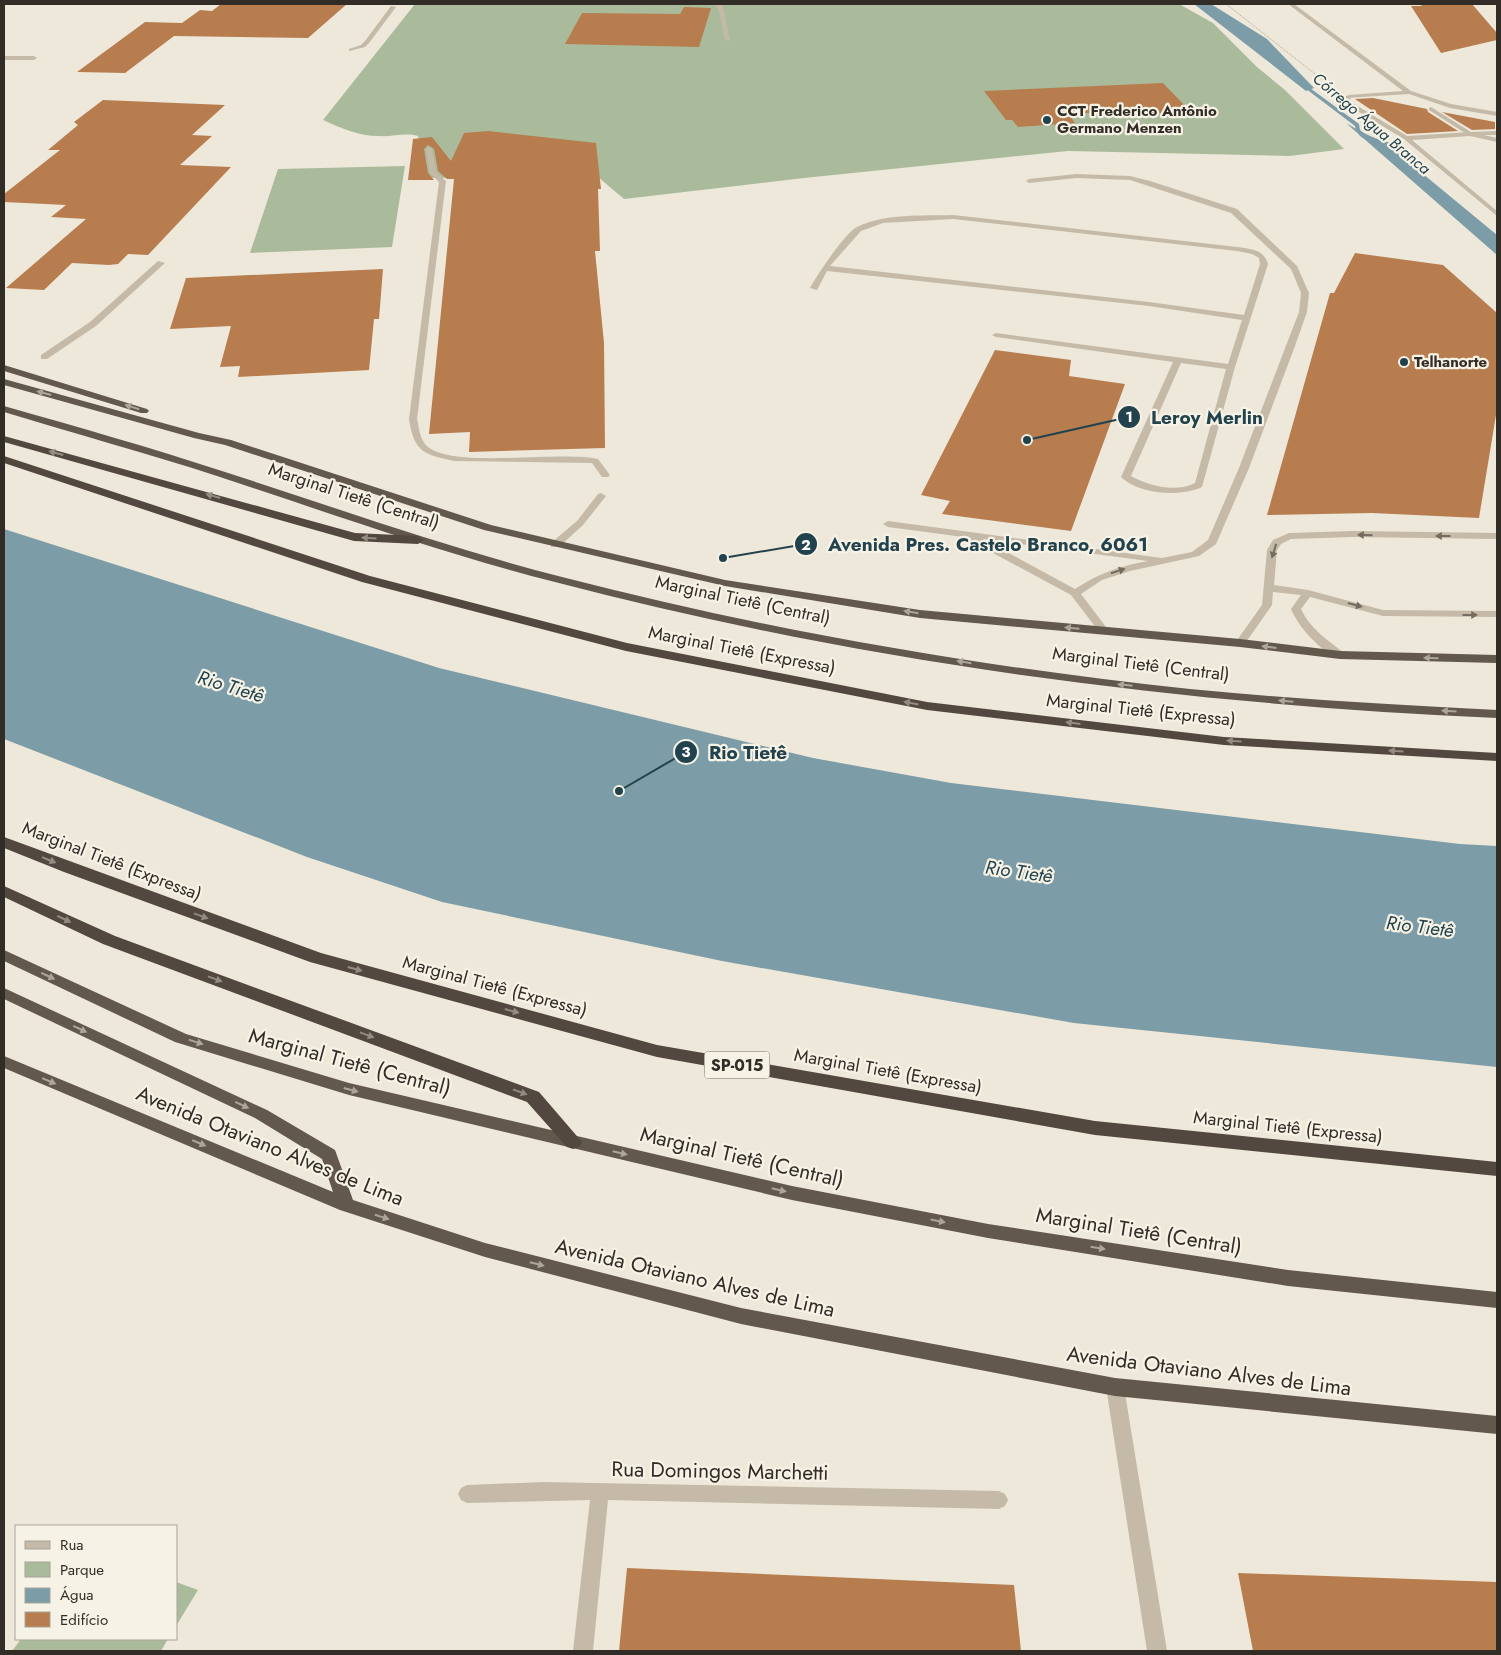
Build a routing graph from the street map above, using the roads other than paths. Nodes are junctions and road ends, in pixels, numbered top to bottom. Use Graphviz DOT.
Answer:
graph roads {
  1 [pos="716,4"];
  2 [pos="1291,4"];
  3 [pos="393,7"];
  4 [pos="728,40"];
  5 [pos="350,50"];
  6 [pos="4,58"];
  7 [pos="34,58"];
  8 [pos="1409,92"];
  9 [pos="1431,110"];
  10 [pos="1497,114"];
  11 [pos="1497,133"];
  12 [pos="1470,134"];
  13 [pos="1406,138"];
  14 [pos="1497,140"];
  15 [pos="430,149"];
  16 [pos="1030,181"];
  17 [pos="1497,214"];
  18 [pos="161,263"];
  19 [pos="825,268"];
  20 [pos="814,288"];
  21 [pos="1247,318"];
  22 [pos="996,336"];
  23 [pos="44,358"];
  24 [pos="1178,360"];
  25 [pos="1231,367"];
  26 [pos="4,368"];
  27 [pos="4,382"];
  28 [pos="4,409"];
  29 [pos="4,439"];
  30 [pos="226,442"];
  31 [pos="4,459"];
  32 [pos="604,474"];
  33 [pos="601,496"];
  34 [pos="888,524"];
  35 [pos="968,536"];
  36 [pos="1497,536"];
  37 [pos="418,540"];
  38 [pos="555,545"];
  39 [pos="1170,560"];
  40 [pos="1270,588"];
  41 [pos="1075,593"];
  42 [pos="1308,593"];
  43 [pos="1497,614"];
  44 [pos="1104,631"];
  45 [pos="1240,643"];
  46 [pos="1340,655"];
  47 [pos="1497,659"];
  48 [pos="1497,714"];
  49 [pos="1497,757"];
  50 [pos="4,842"];
  51 [pos="4,891"];
  52 [pos="4,955"];
  53 [pos="4,993"];
  54 [pos="4,1062"];
  55 [pos="573,1142"];
  56 [pos="1497,1169"];
  57 [pos="346,1205"];
  58 [pos="1497,1300"];
  59 [pos="1115,1387"];
  60 [pos="1497,1425"];
  61 [pos="600,1491"];
  62 [pos="467,1494"];
  63 [pos="999,1500"];
  64 [pos="583,1651"];
  65 [pos="1157,1651"];
  1 -- 4 [label="street"];
  2 -- 8 [label="street"];
  3 -- 5 [label="street"];
  6 -- 7 [label="street"];
  8 -- 10 [label="street"];
  8 -- 13 [label="street"];
  9 -- 12 [label="street"];
  11 -- 12 [label="street"];
  12 -- 13 [label="street"];
  12 -- 14 [label="street"];
  13 -- 17 [label="street"];
  15 -- 32 [label="street"];
  16 -- 39 [label="street"];
  18 -- 23 [label="street"];
  19 -- 20 [label="street"];
  19 -- 21 [label="street"];
  19 -- 21 [label="street"];
  21 -- 25 [label="street"];
  22 -- 24 [label="street"];
  24 -- 25 [label="street"];
  24 -- 25 [label="street"];
  30 -- 26 [label="highway, one-way"];
  30 -- 27 [label="highway, one-way"];
  28 -- 37 [label="highway, Marginal Tietê (Central)"];
  37 -- 29 [label="highway, one-way"];
  30 -- 38 [label="highway"];
  49 -- 31 [label="highway, Marginal Tietê (Expressa), one-way"];
  33 -- 38 [label="street"];
  34 -- 35 [label="street"];
  35 -- 39 [label="street"];
  35 -- 41 [label="street"];
  36 -- 40 [label="street, one-way"];
  48 -- 37 [label="highway, Marginal Tietê (Central), one-way"];
  44 -- 38 [label="highway, one-way"];
  41 -- 39 [label="street, one-way"];
  40 -- 42 [label="street"];
  40 -- 45 [label="street"];
  41 -- 44 [label="street"];
  42 -- 43 [label="street, one-way"];
  42 -- 46 [label="street"];
  44 -- 45 [label="highway"];
  46 -- 45 [label="highway, one-way"];
  47 -- 46 [label="highway, one-way"];
  50 -- 56 [label="highway, Marginal Tietê (Expressa) / SP-015, one-way"];
  51 -- 55 [label="highway, one-way"];
  52 -- 55 [label="highway, Marginal Tietê (Central), one-way"];
  53 -- 57 [label="highway, one-way"];
  54 -- 57 [label="highway, Avenida Otaviano Alves de Lima, one-way"];
  55 -- 58 [label="highway, Marginal Tietê (Central), one-way"];
  57 -- 59 [label="highway, Avenida Otaviano Alves de Lima, one-way"];
  59 -- 60 [label="highway, Avenida Otaviano Alves de Lima"];
  59 -- 65 [label="street"];
  61 -- 62 [label="street"];
  61 -- 63 [label="street, Rua Domingos Marchetti"];
  61 -- 64 [label="street, Rua Domingos Marchetti"];
}
